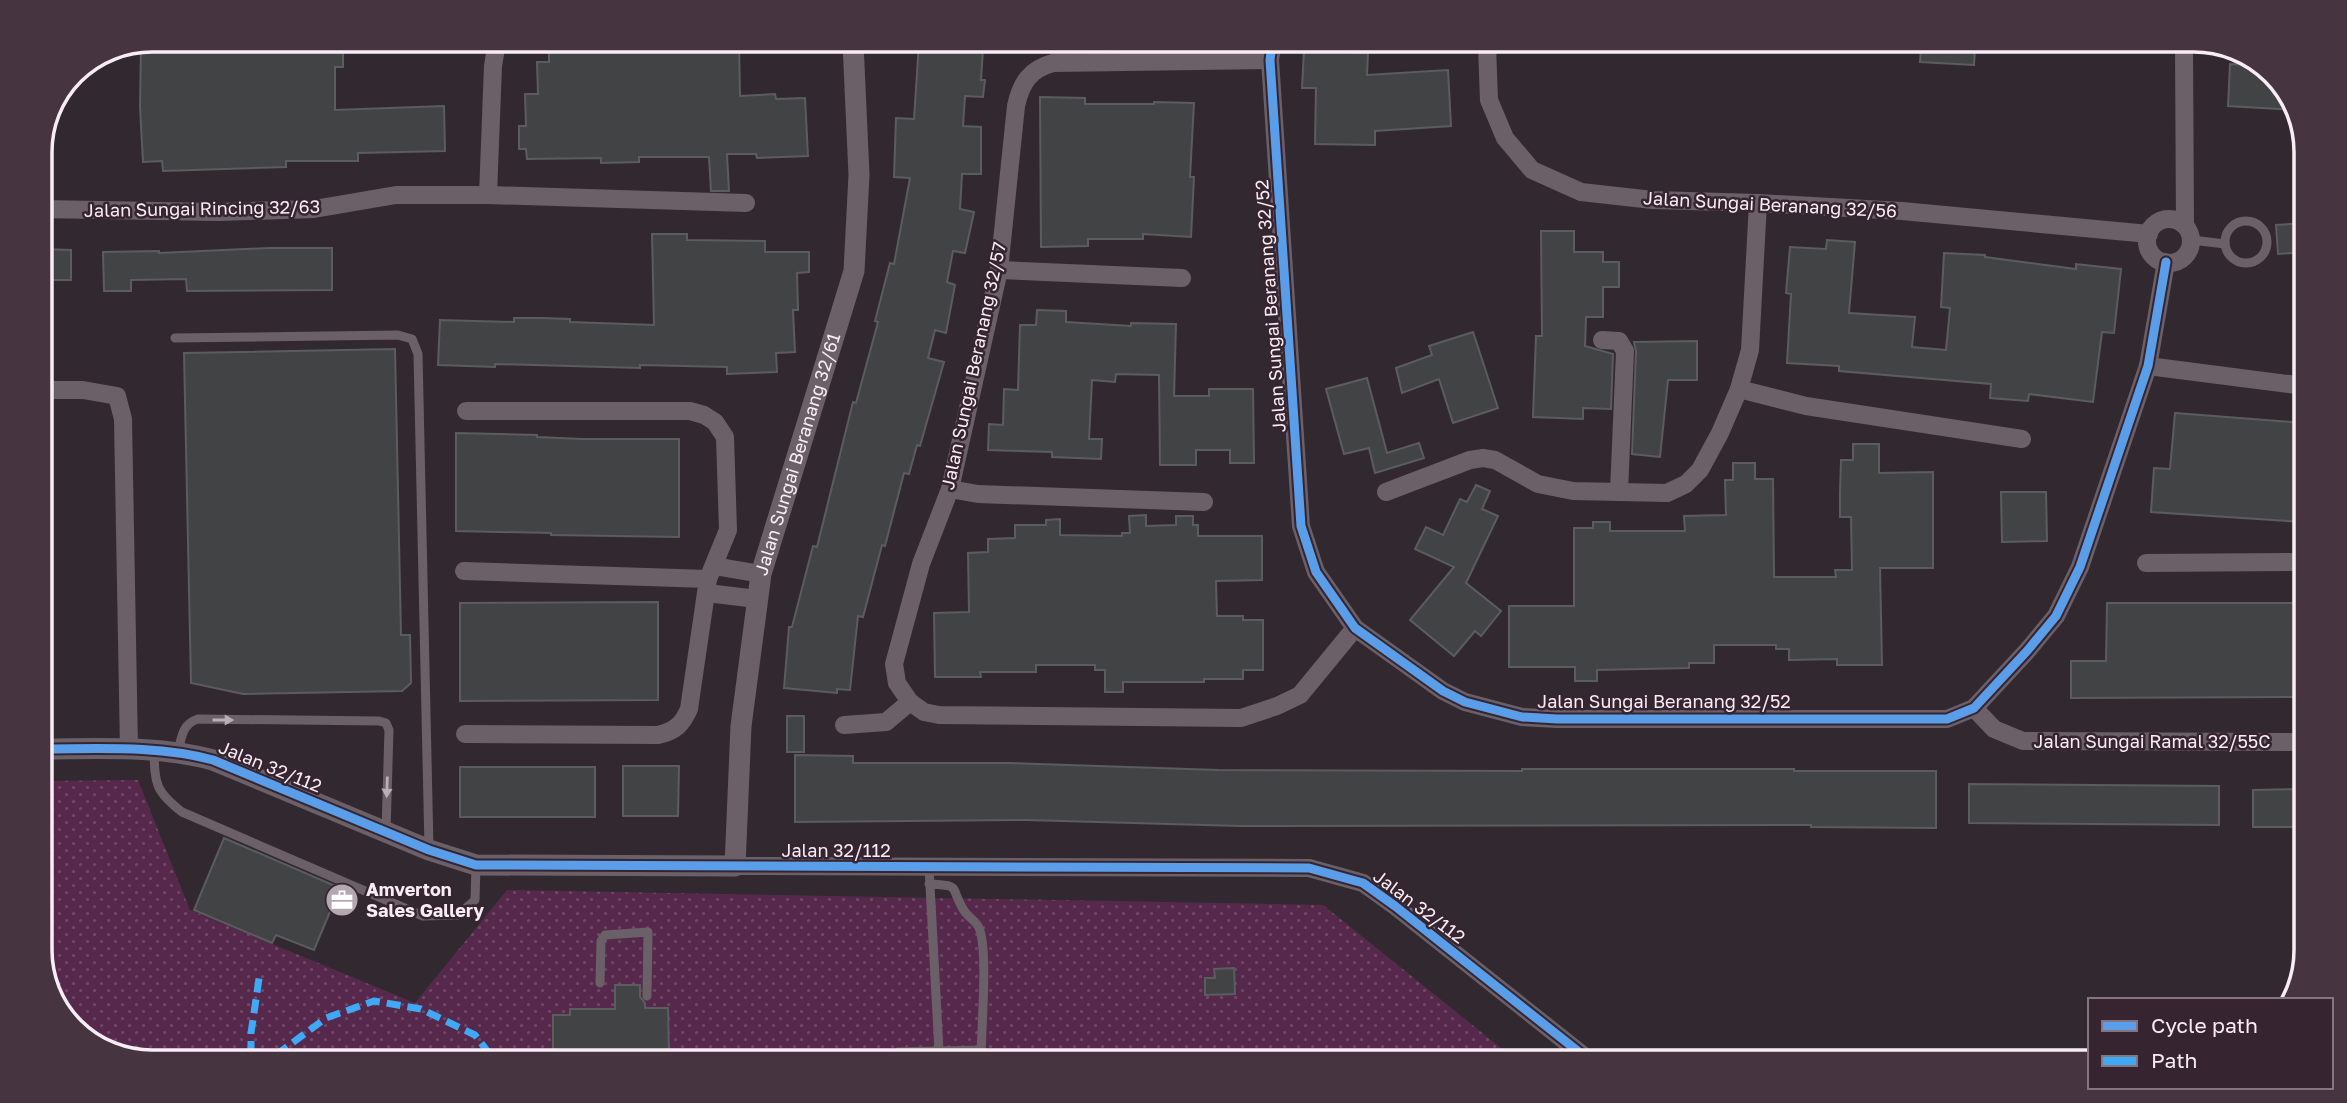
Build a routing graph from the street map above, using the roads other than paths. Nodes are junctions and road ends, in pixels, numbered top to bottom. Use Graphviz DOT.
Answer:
graph roads {
  1 [pos="495,52"];
  2 [pos="853,52"];
  3 [pos="1271,52"];
  4 [pos="1487,52"];
  5 [pos="2184,52"];
  6 [pos="488,195"];
  7 [pos="746,203"];
  8 [pos="1758,203"];
  9 [pos="53,209"];
  10 [pos="2188,232"];
  11 [pos="2149,234"];
  12 [pos="2225,244"];
  13 [pos="2166,262"];
  14 [pos="999,270"];
  15 [pos="1182,278"];
  16 [pos="175,338"];
  17 [pos="1602,340"];
  18 [pos="2148,366"];
  19 [pos="2294,385"];
  20 [pos="1739,389"];
  21 [pos="53,390"];
  22 [pos="466,411"];
  23 [pos="2022,439"];
  24 [pos="950,489"];
  25 [pos="1386,492"];
  26 [pos="1619,492"];
  27 [pos="1204,502"];
  28 [pos="2294,562"];
  29 [pos="2146,563"];
  30 [pos="464,571"];
  31 [pos="761,574"];
  32 [pos="710,579"];
  33 [pos="757,598"];
  34 [pos="1355,628"];
  35 [pos="910,702"];
  36 [pos="1974,708"];
  37 [pos="844,725"];
  38 [pos="465,734"];
  39 [pos="2294,742"];
  40 [pos="53,749"];
  41 [pos="129,749"];
  42 [pos="154,751"];
  43 [pos="177,753"];
  44 [pos="386,831"];
  45 [pos="429,850"];
  46 [pos="476,865"];
  47 [pos="735,866"];
  48 [pos="929,876"];
  49 [pos="600,983"];
  50 [pos="647,996"];
  51 [pos="939,1050"];
  52 [pos="981,1050"];
  53 [pos="1576,1050"];
  1 -- 6 [label="street"];
  2 -- 31 [label="street, Jalan Sungai Beranang 32/61"];
  3 -- 14 [label="street, Jalan Sungai Beranang 32/57"];
  3 -- 34 [label="street, Jalan Sungai Beranang 32/52"];
  4 -- 8 [label="street, Jalan Sungai Beranang 32/56"];
  5 -- 10 [label="street"];
  6 -- 7 [label="street, Jalan Sungai Rincing 32/63"];
  6 -- 9 [label="street, Jalan Sungai Rincing 32/63"];
  8 -- 11 [label="street, Jalan Sungai Beranang 32/56"];
  8 -- 20 [label="street"];
  10 -- 11 [label="street"];
  10 -- 12 [label="lane"];
  10 -- 13 [label="street"];
  11 -- 13 [label="street"];
  12 -- 12 [label="lane"];
  13 -- 18 [label="street, Jalan Sungai Beranang 32/52"];
  14 -- 15 [label="street"];
  14 -- 24 [label="street, Jalan Sungai Beranang 32/57"];
  16 -- 45 [label="lane"];
  17 -- 26 [label="street"];
  18 -- 19 [label="street"];
  18 -- 36 [label="street, Jalan Sungai Beranang 32/52"];
  20 -- 23 [label="street"];
  20 -- 26 [label="street"];
  21 -- 41 [label="street"];
  22 -- 32 [label="street"];
  24 -- 27 [label="street"];
  24 -- 35 [label="street, Jalan Sungai Beranang 32/57"];
  25 -- 26 [label="street"];
  28 -- 29 [label="street"];
  30 -- 32 [label="street"];
  31 -- 32 [label="street"];
  31 -- 33 [label="street, Jalan Sungai Beranang 32/61"];
  32 -- 33 [label="street"];
  32 -- 38 [label="street"];
  33 -- 47 [label="street, Jalan Sungai Beranang 32/61"];
  34 -- 35 [label="street"];
  34 -- 36 [label="street, Jalan Sungai Beranang 32/52"];
  35 -- 37 [label="street"];
  36 -- 39 [label="street, Jalan Sungai Ramal 32/55C"];
  40 -- 41 [label="street, Jalan 32/112"];
  41 -- 42 [label="street, Jalan 32/112"];
  42 -- 43 [label="street, Jalan 32/112"];
  42 -- 46 [label="lane"];
  43 -- 44 [label="street, Jalan 32/112"];
  43 -- 44 [label="lane, one-way"];
  44 -- 45 [label="street, Jalan 32/112"];
  45 -- 46 [label="street, Jalan 32/112"];
  46 -- 47 [label="street, Jalan 32/112"];
  47 -- 48 [label="street, Jalan 32/112"];
  48 -- 51 [label="lane"];
  48 -- 52 [label="lane"];
  48 -- 53 [label="street, Jalan 32/112"];
  49 -- 50 [label="lane"];
}
